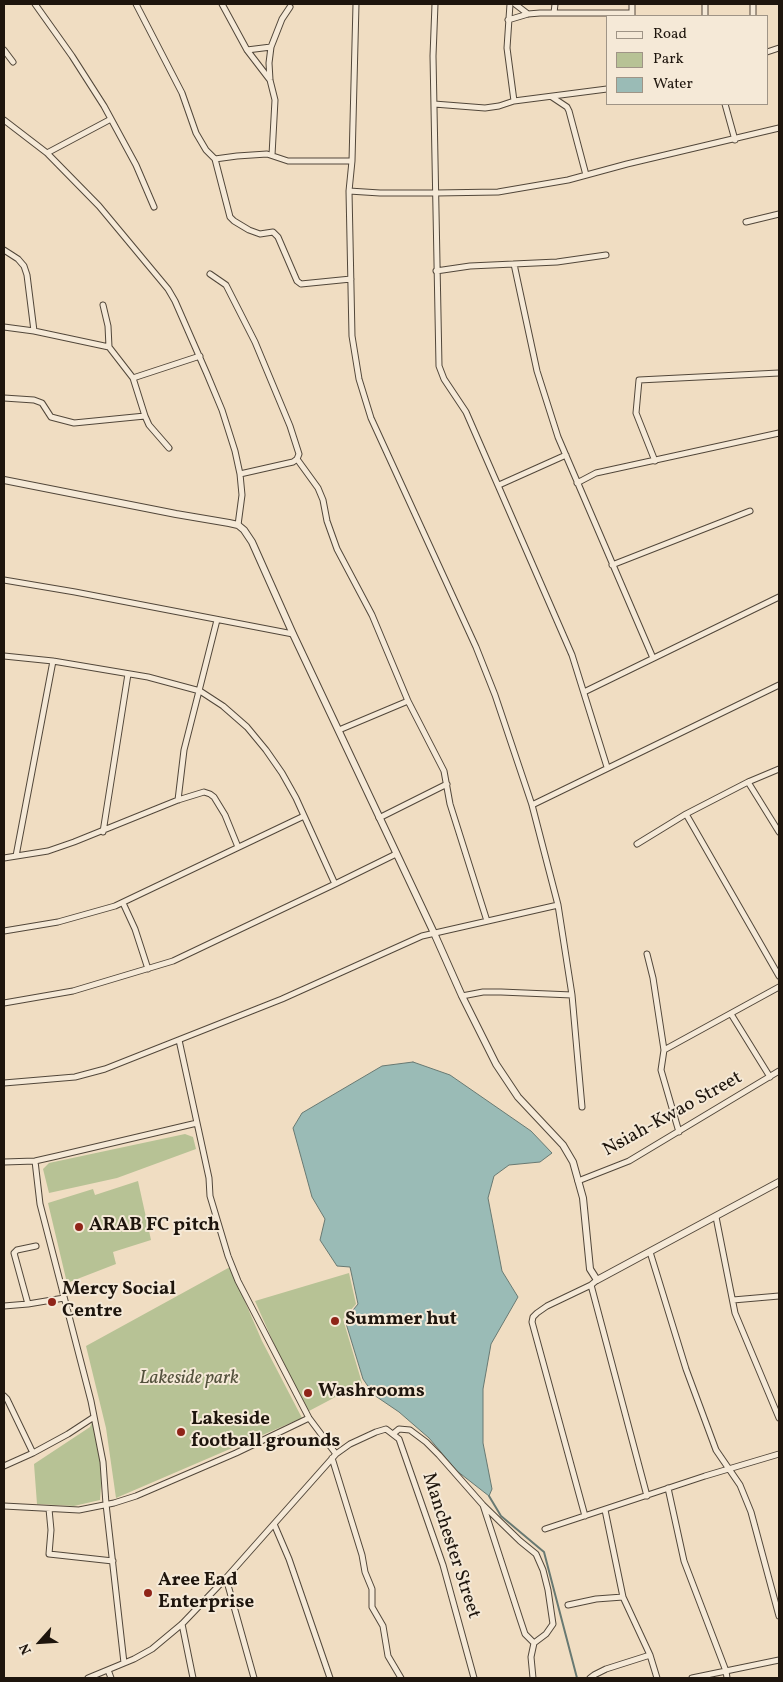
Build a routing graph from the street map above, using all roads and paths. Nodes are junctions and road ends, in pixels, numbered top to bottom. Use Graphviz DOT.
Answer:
graph roads {
  1 [pos="35,4"];
  2 [pos="136,4"];
  3 [pos="222,4"];
  4 [pos="356,4"];
  5 [pos="435,4"];
  6 [pos="510,4"];
  7 [pos="515,4"];
  8 [pos="555,4"];
  9 [pos="632,4"];
  10 [pos="290,7"];
  11 [pos="554,13"];
  12 [pos="528,14"];
  13 [pos="632,15"];
  14 [pos="508,20"];
  15 [pos="271,47"];
  16 [pos="4,50"];
  17 [pos="247,50"];
  18 [pos="13,62"];
  19 [pos="270,80"];
  20 [pos="606,89"];
  21 [pos="552,97"];
  22 [pos="514,101"];
  23 [pos="434,104"];
  24 [pos="725,105"];
  25 [pos="111,119"];
  26 [pos="4,120"];
  27 [pos="779,128"];
  28 [pos="735,140"];
  29 [pos="47,153"];
  30 [pos="272,155"];
  31 [pos="215,159"];
  32 [pos="352,161"];
  33 [pos="586,175"];
  34 [pos="349,191"];
  35 [pos="436,193"];
  36 [pos="154,208"];
  37 [pos="779,214"];
  38 [pos="746,222"];
  39 [pos="4,250"];
  40 [pos="606,255"];
  41 [pos="514,264"];
  42 [pos="436,271"];
  43 [pos="210,274"];
  44 [pos="351,279"];
  45 [pos="103,305"];
  46 [pos="4,327"];
  47 [pos="34,331"];
  48 [pos="109,347"];
  49 [pos="200,356"];
  50 [pos="779,373"];
  51 [pos="133,378"];
  52 [pos="4,398"];
  53 [pos="145,416"];
  54 [pos="779,433"];
  55 [pos="168,448"];
  56 [pos="566,455"];
  57 [pos="297,459"];
  58 [pos="655,461"];
  59 [pos="240,474"];
  60 [pos="4,480"];
  61 [pos="577,483"];
  62 [pos="499,485"];
  63 [pos="750,511"];
  64 [pos="238,525"];
  65 [pos="612,565"];
  66 [pos="4,580"];
  67 [pos="779,597"];
  68 [pos="218,620"];
  69 [pos="292,634"];
  70 [pos="4,656"];
  71 [pos="652,658"];
  72 [pos="53,662"];
  73 [pos="128,674"];
  74 [pos="779,685"];
  75 [pos="200,691"];
  76 [pos="584,692"];
  77 [pos="408,701"];
  78 [pos="339,730"];
  79 [pos="607,767"];
  80 [pos="779,769"];
  81 [pos="748,782"];
  82 [pos="447,784"];
  83 [pos="178,800"];
  84 [pos="532,805"];
  85 [pos="686,814"];
  86 [pos="304,816"];
  87 [pos="380,818"];
  88 [pos="103,832"];
  89 [pos="779,832"];
  90 [pos="637,844"];
  91 [pos="238,847"];
  92 [pos="396,854"];
  93 [pos="16,856"];
  94 [pos="4,858"];
  95 [pos="335,884"];
  96 [pos="123,903"];
  97 [pos="558,905"];
  98 [pos="487,921"];
  99 [pos="4,931"];
  100 [pos="434,933"];
  101 [pos="647,954"];
  102 [pos="148,969"];
  103 [pos="779,976"];
  104 [pos="779,987"];
  105 [pos="572,995"];
  106 [pos="462,996"];
  107 [pos="4,1003"];
  108 [pos="731,1014"];
  109 [pos="178,1040"];
  110 [pos="664,1050"];
  111 [pos="779,1071"];
  112 [pos="770,1077"];
  113 [pos="4,1083"];
  114 [pos="582,1107"];
  115 [pos="196,1123"];
  116 [pos="679,1132"];
  117 [pos="35,1161"];
  118 [pos="4,1162"];
  119 [pos="578,1181"];
  120 [pos="779,1182"];
  121 [pos="716,1217"];
  122 [pos="36,1246"];
  123 [pos="650,1252"];
  124 [pos="597,1280"];
  125 [pos="591,1285"];
  126 [pos="779,1296"];
  127 [pos="64,1298"];
  128 [pos="733,1300"];
  129 [pos="28,1304"];
  130 [pos="4,1306"];
  131 [pos="4,1397"];
  132 [pos="94,1417"];
  133 [pos="309,1418"];
  134 [pos="779,1418"];
  135 [pos="393,1434"];
  136 [pos="33,1453"];
  137 [pos="779,1454"];
  138 [pos="334,1456"];
  139 [pos="4,1466"];
  140 [pos="729,1469"];
  141 [pos="668,1488"];
  142 [pos="647,1496"];
  143 [pos="106,1504"];
  144 [pos="483,1505"];
  145 [pos="4,1506"];
  146 [pos="50,1509"];
  147 [pos="604,1510"];
  148 [pos="585,1516"];
  149 [pos="274,1524"];
  150 [pos="545,1529"];
  151 [pos="113,1561"];
  152 [pos="226,1578"];
  153 [pos="623,1597"];
  154 [pos="568,1605"];
  155 [pos="779,1616"];
  156 [pos="182,1624"];
  157 [pos="534,1643"];
  158 [pos="650,1655"];
  159 [pos="779,1660"];
  160 [pos="124,1664"];
  161 [pos="108,1670"];
  162 [pos="726,1671"];
  163 [pos="88,1678"];
  164 [pos="111,1678"];
  165 [pos="192,1678"];
  166 [pos="254,1678"];
  167 [pos="330,1678"];
  168 [pos="401,1678"];
  169 [pos="474,1678"];
  170 [pos="533,1678"];
  171 [pos="590,1678"];
  172 [pos="657,1678"];
  173 [pos="692,1678"];
  174 [pos="727,1678"];
  1 -- 25 [label="street"];
  2 -- 31 [label="street"];
  3 -- 17 [label="street"];
  4 -- 32 [label="street"];
  5 -- 23 [label="street"];
  6 -- 14 [label="street"];
  7 -- 12 [label="street"];
  8 -- 11 [label="street"];
  9 -- 13 [label="street"];
  10 -- 15 [label="street"];
  11 -- 12 [label="street"];
  11 -- 13 [label="street"];
  12 -- 14 [label="street"];
  14 -- 22 [label="street"];
  15 -- 17 [label="street"];
  15 -- 19 [label="street"];
  16 -- 18 [label="street"];
  17 -- 19 [label="street"];
  19 -- 30 [label="street"];
  20 -- 21 [label="street"];
  21 -- 22 [label="street"];
  21 -- 33 [label="street"];
  22 -- 23 [label="street"];
  23 -- 35 [label="street"];
  24 -- 28 [label="street"];
  25 -- 29 [label="street"];
  25 -- 36 [label="street"];
  26 -- 29 [label="street"];
  27 -- 28 [label="street"];
  28 -- 33 [label="street"];
  29 -- 49 [label="street"];
  30 -- 31 [label="street"];
  30 -- 32 [label="street"];
  31 -- 44 [label="street"];
  32 -- 34 [label="street"];
  33 -- 35 [label="street"];
  34 -- 35 [label="street"];
  34 -- 44 [label="street"];
  35 -- 42 [label="street"];
  37 -- 38 [label="street"];
  39 -- 47 [label="street"];
  40 -- 41 [label="street"];
  41 -- 42 [label="street"];
  41 -- 56 [label="street"];
  42 -- 62 [label="street"];
  43 -- 57 [label="street"];
  44 -- 84 [label="street"];
  45 -- 48 [label="street"];
  46 -- 47 [label="street"];
  47 -- 48 [label="street"];
  48 -- 51 [label="street"];
  49 -- 51 [label="street"];
  49 -- 59 [label="street"];
  50 -- 58 [label="street"];
  51 -- 53 [label="street"];
  52 -- 53 [label="street"];
  53 -- 55 [label="street"];
  54 -- 58 [label="street"];
  56 -- 61 [label="street"];
  56 -- 62 [label="street"];
  57 -- 59 [label="street"];
  57 -- 77 [label="street"];
  58 -- 61 [label="street"];
  59 -- 64 [label="street"];
  60 -- 64 [label="street"];
  61 -- 65 [label="street"];
  62 -- 76 [label="street"];
  63 -- 65 [label="street"];
  64 -- 69 [label="street"];
  65 -- 71 [label="street"];
  66 -- 68 [label="street"];
  67 -- 71 [label="street"];
  68 -- 69 [label="street"];
  68 -- 75 [label="street"];
  69 -- 78 [label="street"];
  70 -- 72 [label="street"];
  71 -- 76 [label="street"];
  72 -- 73 [label="street"];
  72 -- 93 [label="street"];
  73 -- 75 [label="street"];
  73 -- 88 [label="street"];
  74 -- 79 [label="street"];
  75 -- 83 [label="street"];
  75 -- 86 [label="street"];
  76 -- 79 [label="street"];
  77 -- 78 [label="street"];
  77 -- 82 [label="street"];
  78 -- 87 [label="street"];
  79 -- 84 [label="street"];
  80 -- 81 [label="street"];
  81 -- 85 [label="street"];
  81 -- 89 [label="street"];
  82 -- 87 [label="street"];
  82 -- 98 [label="street"];
  83 -- 88 [label="street"];
  83 -- 91 [label="street"];
  84 -- 97 [label="street"];
  85 -- 90 [label="street"];
  85 -- 103 [label="street"];
  86 -- 91 [label="street"];
  86 -- 95 [label="street"];
  87 -- 92 [label="street"];
  88 -- 93 [label="street"];
  91 -- 96 [label="street"];
  92 -- 95 [label="street"];
  92 -- 100 [label="street"];
  93 -- 94 [label="street"];
  95 -- 102 [label="street"];
  96 -- 99 [label="street"];
  96 -- 102 [label="street"];
  97 -- 98 [label="street"];
  97 -- 105 [label="street"];
  98 -- 100 [label="street"];
  100 -- 106 [label="street"];
  100 -- 109 [label="street"];
  101 -- 110 [label="street"];
  102 -- 107 [label="street"];
  104 -- 108 [label="street"];
  105 -- 106 [label="street"];
  105 -- 114 [label="street"];
  106 -- 119 [label="street"];
  108 -- 110 [label="street"];
  108 -- 112 [label="street"];
  109 -- 113 [label="street"];
  109 -- 115 [label="street"];
  110 -- 116 [label="street"];
  111 -- 112 [label="street, Nsiah-Kwao Street"];
  112 -- 116 [label="street, Nsiah-Kwao Street"];
  115 -- 117 [label="street"];
  115 -- 133 [label="street"];
  116 -- 119 [label="street, Nsiah-Kwao Street"];
  117 -- 118 [label="street"];
  117 -- 127 [label="street"];
  119 -- 124 [label="street"];
  120 -- 121 [label="street"];
  121 -- 123 [label="street"];
  121 -- 128 [label="street"];
  122 -- 129 [label="street"];
  123 -- 124 [label="street"];
  123 -- 140 [label="street"];
  124 -- 125 [label="street"];
  125 -- 142 [label="street"];
  125 -- 148 [label="street"];
  126 -- 128 [label="street"];
  127 -- 129 [label="street"];
  127 -- 132 [label="street"];
  128 -- 134 [label="street"];
  129 -- 130 [label="street"];
  131 -- 136 [label="street"];
  132 -- 136 [label="street"];
  132 -- 143 [label="street"];
  133 -- 138 [label="street"];
  133 -- 143 [label="street"];
  135 -- 138 [label="street, Manchester Street"];
  135 -- 144 [label="street"];
  135 -- 169 [label="street, Manchester Street"];
  136 -- 139 [label="street"];
  137 -- 140 [label="street"];
  138 -- 149 [label="street"];
  138 -- 168 [label="street"];
  140 -- 141 [label="street"];
  140 -- 155 [label="street"];
  141 -- 142 [label="street"];
  141 -- 162 [label="street"];
  142 -- 147 [label="street"];
  143 -- 146 [label="street"];
  143 -- 151 [label="street"];
  144 -- 157 [label="street"];
  144 -- 157 [label="street"];
  145 -- 146 [label="street"];
  146 -- 151 [label="street"];
  147 -- 148 [label="street"];
  147 -- 153 [label="street"];
  148 -- 150 [label="street"];
  149 -- 152 [label="street"];
  149 -- 167 [label="street"];
  151 -- 160 [label="street"];
  152 -- 156 [label="street"];
  152 -- 166 [label="street"];
  153 -- 154 [label="street"];
  153 -- 158 [label="street"];
  156 -- 160 [label="street"];
  156 -- 165 [label="street"];
  157 -- 170 [label="street"];
  158 -- 171 [label="street"];
  158 -- 172 [label="street"];
  159 -- 162 [label="street"];
  160 -- 161 [label="street"];
  161 -- 163 [label="street"];
  161 -- 164 [label="street"];
  162 -- 173 [label="street"];
  162 -- 174 [label="street"];
}
